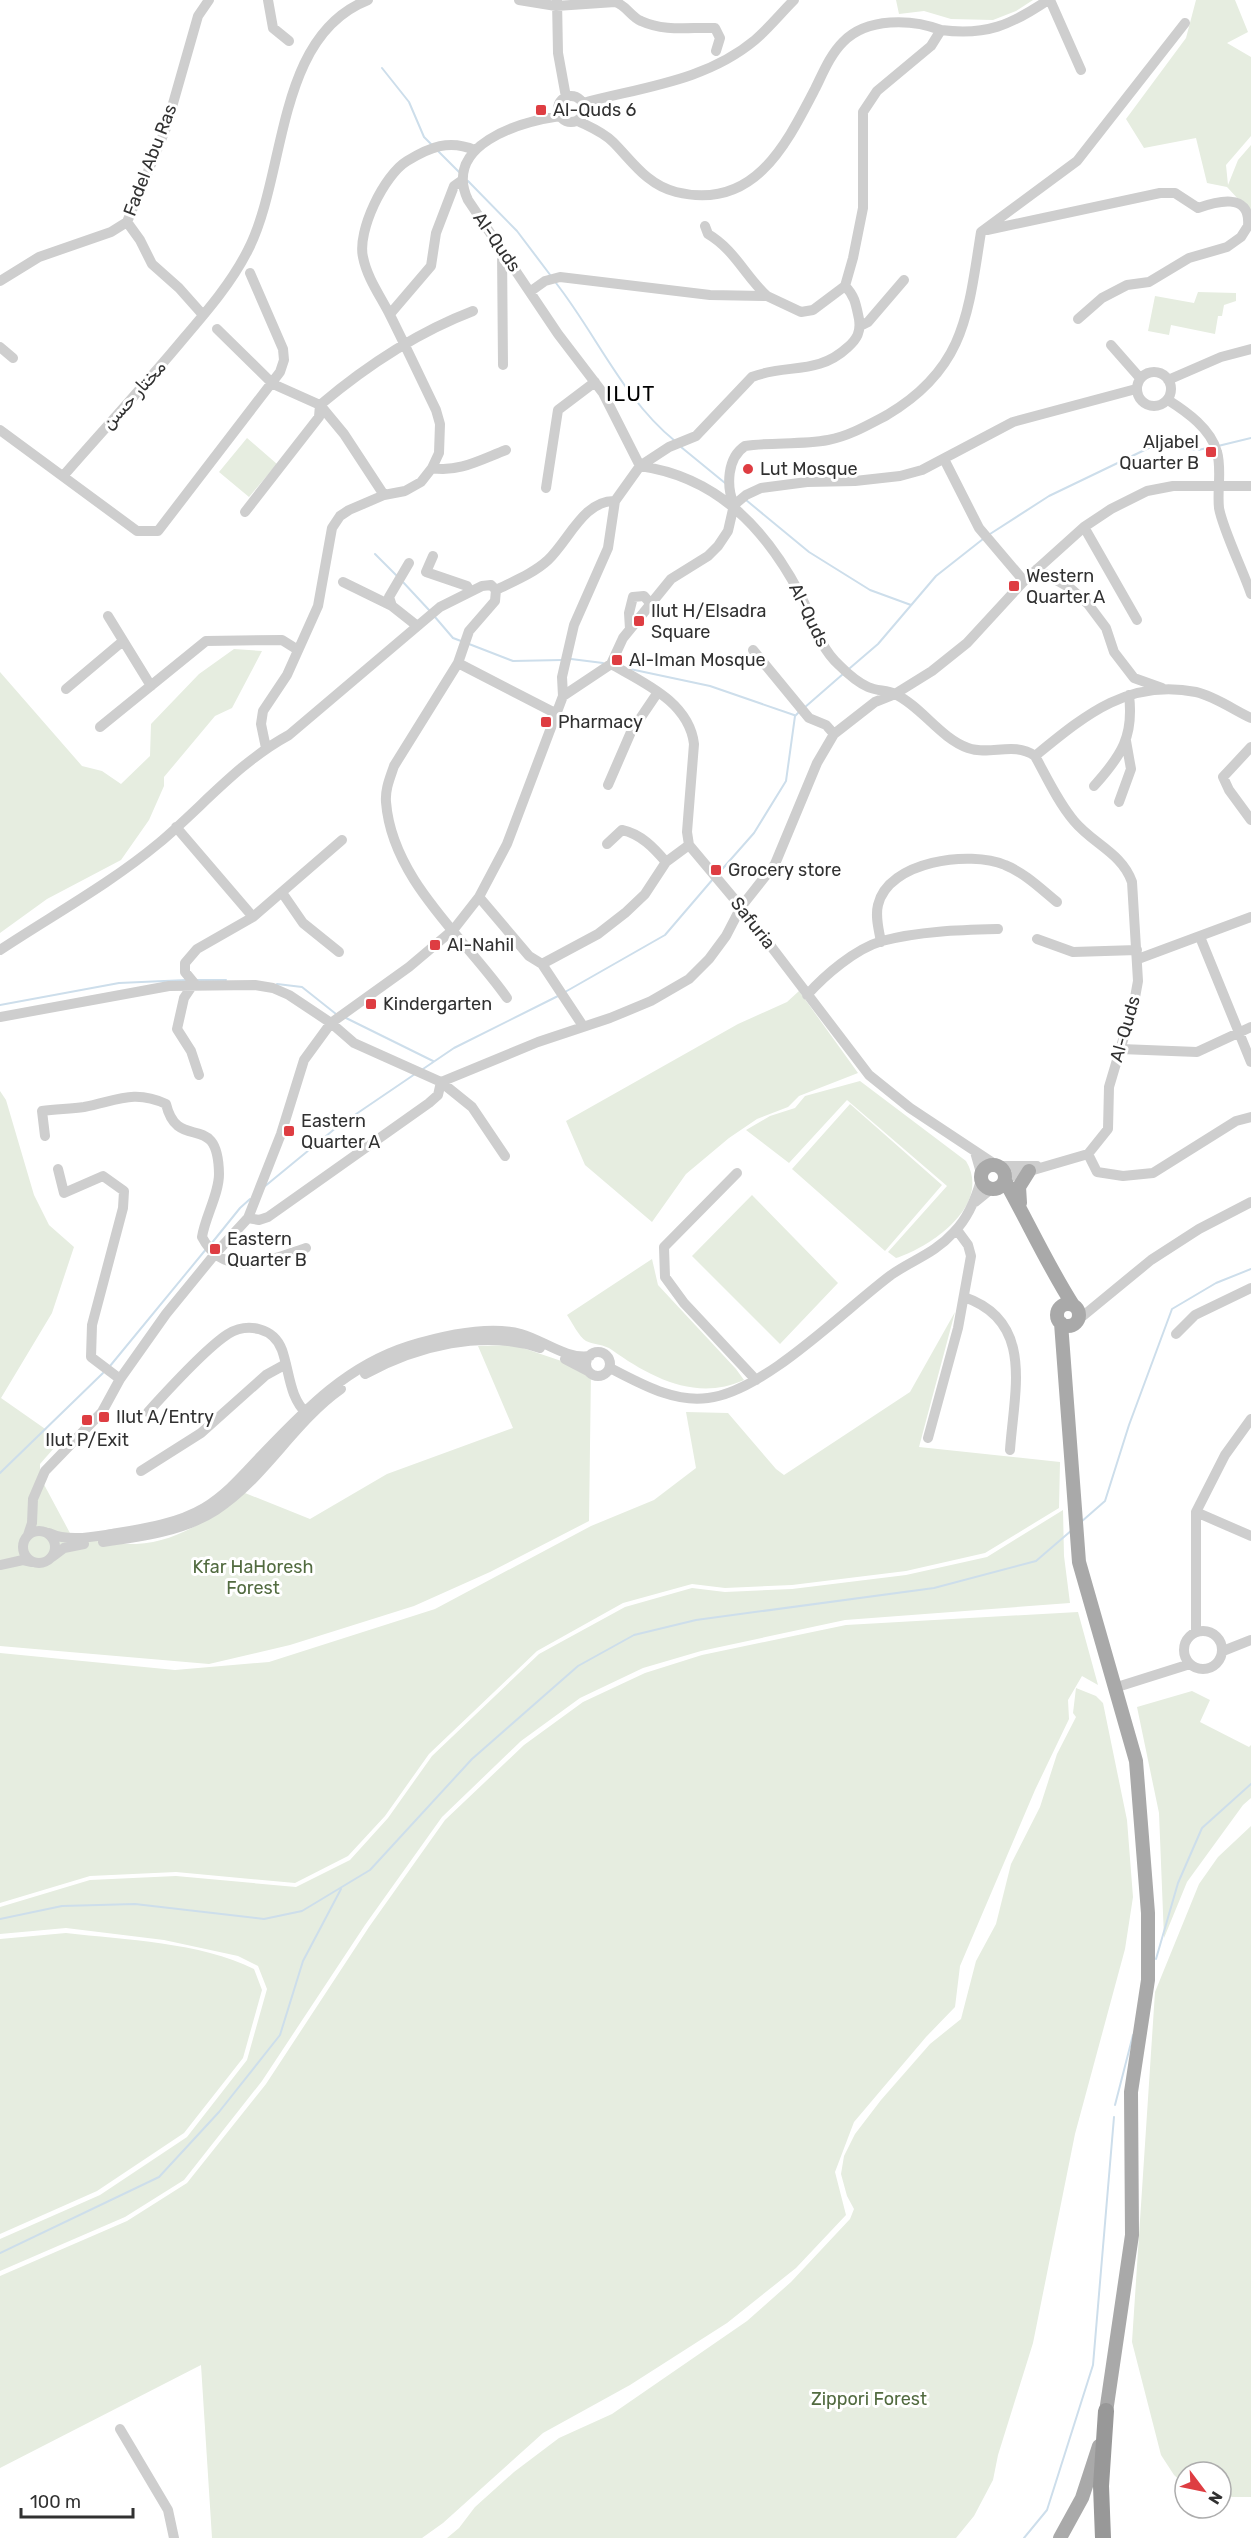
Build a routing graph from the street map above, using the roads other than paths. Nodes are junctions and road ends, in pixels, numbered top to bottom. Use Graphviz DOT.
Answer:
graph roads {
  1 [pos="209,0"];
  2 [pos="268,0"];
  3 [pos="368,0"];
  4 [pos="519,0"];
  5 [pos="794,0"];
  6 [pos="1049,0"];
  7 [pos="556,3"];
  8 [pos="1185,23"];
  9 [pos="941,30"];
  10 [pos="289,41"];
  11 [pos="716,51"];
  12 [pos="1081,70"];
  13 [pos="566,97"];
  14 [pos="584,104"];
  15 [pos="560,116"];
  16 [pos="578,121"];
  17 [pos="475,150"];
  18 [pos="461,181"];
  19 [pos="127,222"];
  20 [pos="705,226"];
  21 [pos="981,232"];
  22 [pos="502,250"];
  23 [pos="250,273"];
  24 [pos="903,280"];
  25 [pos="0,281"];
  26 [pos="845,286"];
  27 [pos="531,291"];
  28 [pos="767,296"];
  29 [pos="473,311"];
  30 [pos="390,314"];
  31 [pos="203,315"];
  32 [pos="1078,319"];
  33 [pos="860,326"];
  34 [pos="217,329"];
  35 [pos="1111,345"];
  36 [pos="404,346"];
  37 [pos="0,347"];
  38 [pos="1251,349"];
  39 [pos="13,358"];
  40 [pos="503,365"];
  41 [pos="1168,380"];
  42 [pos="595,382"];
  43 [pos="273,384"];
  44 [pos="1138,384"];
  45 [pos="1168,400"];
  46 [pos="320,405"];
  47 [pos="0,429"];
  48 [pos="506,450"];
  49 [pos="945,460"];
  50 [pos="640,466"];
  51 [pos="432,468"];
  52 [pos="64,475"];
  53 [pos="1218,486"];
  54 [pos="1251,486"];
  55 [pos="546,488"];
  56 [pos="384,495"];
  57 [pos="615,501"];
  58 [pos="734,505"];
  59 [pos="245,512"];
  60 [pos="1084,527"];
  61 [pos="433,556"];
  62 [pos="409,563"];
  63 [pos="1037,570"];
  64 [pos="1024,581"];
  65 [pos="343,582"];
  66 [pos="496,590"];
  67 [pos="470,591"];
  68 [pos="1251,594"];
  69 [pos="650,603"];
  70 [pos="392,606"];
  71 [pos="108,616"];
  72 [pos="1137,620"];
  73 [pos="416,625"];
  74 [pos="630,628"];
  75 [pos="123,642"];
  76 [pos="298,650"];
  77 [pos="753,650"];
  78 [pos="458,663"];
  79 [pos="611,664"];
  80 [pos="151,686"];
  81 [pos="66,689"];
  82 [pos="1163,689"];
  83 [pos="658,692"];
  84 [pos="895,694"];
  85 [pos="1129,694"];
  86 [pos="562,696"];
  87 [pos="555,713"];
  88 [pos="1251,718"];
  89 [pos="100,727"];
  90 [pos="834,734"];
  91 [pos="1126,741"];
  92 [pos="1251,747"];
  93 [pos="266,748"];
  94 [pos="1035,756"];
  95 [pos="608,785"];
  96 [pos="1094,786"];
  97 [pos="1119,802"];
  98 [pos="1251,820"];
  99 [pos="176,827"];
  100 [pos="342,840"];
  101 [pos="607,844"];
  102 [pos="688,845"];
  103 [pos="666,862"];
  104 [pos="283,894"];
  105 [pos="479,897"];
  106 [pos="1057,903"];
  107 [pos="741,907"];
  108 [pos="253,917"];
  109 [pos="1251,917"];
  110 [pos="454,929"];
  111 [pos="998,929"];
  112 [pos="1200,937"];
  113 [pos="1036,939"];
  114 [pos="881,942"];
  115 [pos="0,950"];
  116 [pos="339,952"];
  117 [pos="1137,955"];
  118 [pos="542,964"];
  119 [pos="194,983"];
  120 [pos="807,995"];
  121 [pos="507,999"];
  122 [pos="0,1017"];
  123 [pos="331,1023"];
  124 [pos="583,1026"];
  125 [pos="1251,1027"];
  126 [pos="1239,1034"];
  127 [pos="1120,1048"];
  128 [pos="1251,1062"];
  129 [pos="199,1075"];
  130 [pos="441,1082"];
  131 [pos="1251,1117"];
  132 [pos="45,1136"];
  133 [pos="975,1152"];
  134 [pos="1088,1154"];
  135 [pos="505,1156"];
  136 [pos="997,1165"];
  137 [pos="1046,1167"];
  138 [pos="58,1169"];
  139 [pos="1029,1172"];
  140 [pos="737,1173"];
  141 [pos="993,1182"];
  142 [pos="1251,1202"];
  143 [pos="1020,1206"];
  144 [pos="248,1218"];
  145 [pos="1030,1224"];
  146 [pos="957,1230"];
  147 [pos="306,1248"];
  148 [pos="214,1254"];
  149 [pos="1251,1288"];
  150 [pos="964,1297"];
  151 [pos="1070,1315"];
  152 [pos="1176,1334"];
  153 [pos="590,1356"];
  154 [pos="286,1364"];
  155 [pos="610,1368"];
  156 [pos="588,1371"];
  157 [pos="120,1379"];
  158 [pos="756,1380"];
  159 [pos="148,1412"];
  160 [pos="307,1414"];
  161 [pos="1251,1419"];
  162 [pos="928,1438"];
  163 [pos="1010,1450"];
  164 [pos="141,1470"];
  165 [pos="44,1474"];
  166 [pos="1196,1512"];
  167 [pos="47,1532"];
  168 [pos="1251,1536"];
  169 [pos="26,1539"];
  170 [pos="52,1557"];
  171 [pos="32,1562"];
  172 [pos="0,1563"];
  173 [pos="1196,1632"];
  174 [pos="1251,1640"];
  175 [pos="1223,1651"];
  176 [pos="1190,1664"];
  177 [pos="1114,1688"];
  178 [pos="1106,2411"];
  179 [pos="120,2429"];
  180 [pos="171,2538"];
  181 [pos="1060,2538"];
  182 [pos="1102,2538"];
  1 -- 19 [label="street, Fadel Abu Ras"];
  2 -- 10 [label="street"];
  3 -- 31 [label="street, مختار حسن"];
  4 -- 7 [label="street"];
  5 -- 14 [label="street"];
  6 -- 9 [label="street"];
  6 -- 12 [label="street"];
  7 -- 11 [label="street"];
  7 -- 13 [label="street"];
  8 -- 21 [label="street"];
  9 -- 16 [label="street"];
  9 -- 26 [label="street"];
  13 -- 14 [label="street"];
  13 -- 15 [label="street"];
  14 -- 16 [label="street"];
  15 -- 16 [label="street"];
  15 -- 17 [label="street"];
  17 -- 18 [label="street"];
  17 -- 30 [label="street"];
  18 -- 22 [label="street, Al-Quds"];
  18 -- 30 [label="street"];
  19 -- 25 [label="street, Fadel Abu Ras"];
  19 -- 31 [label="street"];
  20 -- 28 [label="street"];
  21 -- 32 [label="street"];
  21 -- 58 [label="street"];
  22 -- 27 [label="street, Al-Quds"];
  22 -- 40 [label="street"];
  23 -- 43 [label="street"];
  24 -- 33 [label="street"];
  26 -- 28 [label="street"];
  26 -- 33 [label="street"];
  27 -- 28 [label="street"];
  27 -- 42 [label="street, Al-Quds"];
  29 -- 36 [label="street"];
  30 -- 36 [label="street"];
  31 -- 52 [label="street, مختار حسن"];
  33 -- 50 [label="street"];
  34 -- 43 [label="street"];
  35 -- 44 [label="street"];
  36 -- 46 [label="street"];
  36 -- 51 [label="street"];
  37 -- 39 [label="street"];
  38 -- 41 [label="street"];
  41 -- 44 [label="street"];
  41 -- 45 [label="street"];
  42 -- 50 [label="street, Al-Quds"];
  42 -- 55 [label="street"];
  43 -- 46 [label="street"];
  43 -- 52 [label="street"];
  44 -- 45 [label="street"];
  44 -- 49 [label="street"];
  45 -- 53 [label="street"];
  46 -- 56 [label="street"];
  46 -- 59 [label="street"];
  47 -- 52 [label="street"];
  48 -- 51 [label="street"];
  49 -- 58 [label="street"];
  49 -- 64 [label="street"];
  50 -- 57 [label="street"];
  50 -- 58 [label="street, Al-Quds"];
  51 -- 56 [label="street"];
  53 -- 54 [label="street"];
  53 -- 60 [label="street"];
  53 -- 68 [label="street"];
  56 -- 76 [label="street"];
  57 -- 66 [label="street"];
  57 -- 86 [label="street"];
  58 -- 69 [label="street"];
  58 -- 84 [label="street, Al-Quds"];
  60 -- 63 [label="street"];
  60 -- 72 [label="street"];
  61 -- 67 [label="street"];
  62 -- 70 [label="street"];
  63 -- 64 [label="street"];
  63 -- 82 [label="street"];
  64 -- 84 [label="street"];
  65 -- 70 [label="street"];
  66 -- 67 [label="street"];
  66 -- 78 [label="street"];
  67 -- 73 [label="street"];
  69 -- 74 [label="street"];
  69 -- 74 [label="street"];
  70 -- 73 [label="street"];
  71 -- 75 [label="street"];
  73 -- 93 [label="street"];
  74 -- 79 [label="street"];
  75 -- 80 [label="street"];
  75 -- 81 [label="street"];
  76 -- 80 [label="street"];
  76 -- 93 [label="street"];
  77 -- 90 [label="street"];
  78 -- 87 [label="street"];
  78 -- 110 [label="street"];
  79 -- 83 [label="street"];
  79 -- 86 [label="street"];
  80 -- 89 [label="street"];
  82 -- 85 [label="street"];
  82 -- 88 [label="street"];
  83 -- 95 [label="street"];
  83 -- 102 [label="street"];
  84 -- 90 [label="street"];
  84 -- 94 [label="street, Al-Quds"];
  85 -- 91 [label="street"];
  85 -- 94 [label="street"];
  86 -- 87 [label="street"];
  87 -- 105 [label="street"];
  90 -- 107 [label="street"];
  91 -- 96 [label="street"];
  91 -- 97 [label="street"];
  92 -- 98 [label="street"];
  93 -- 99 [label="street"];
  94 -- 117 [label="street, Al-Quds"];
  99 -- 108 [label="street"];
  99 -- 115 [label="street"];
  100 -- 104 [label="street"];
  101 -- 103 [label="street"];
  102 -- 103 [label="street"];
  102 -- 107 [label="street, Safuria"];
  103 -- 118 [label="street"];
  104 -- 108 [label="street"];
  104 -- 116 [label="street"];
  105 -- 110 [label="street"];
  105 -- 118 [label="street"];
  106 -- 114 [label="street"];
  107 -- 120 [label="street, Safuria"];
  107 -- 124 [label="street"];
  108 -- 119 [label="street"];
  109 -- 112 [label="street"];
  110 -- 121 [label="street"];
  110 -- 123 [label="street"];
  111 -- 114 [label="street"];
  112 -- 117 [label="street"];
  112 -- 126 [label="street"];
  113 -- 117 [label="street"];
  114 -- 120 [label="street"];
  117 -- 127 [label="street, Al-Quds"];
  118 -- 124 [label="street"];
  119 -- 122 [label="street"];
  119 -- 123 [label="street"];
  119 -- 129 [label="street"];
  120 -- 133 [label="street, Safuria"];
  123 -- 130 [label="street"];
  123 -- 144 [label="street"];
  124 -- 130 [label="street"];
  125 -- 126 [label="street"];
  126 -- 127 [label="street"];
  126 -- 128 [label="street"];
  127 -- 134 [label="street, Al-Quds"];
  130 -- 135 [label="street"];
  130 -- 144 [label="street"];
  131 -- 134 [label="street"];
  132 -- 148 [label="street"];
  133 -- 136 [label="street, Safuria"];
  133 -- 141 [label="street"];
  134 -- 137 [label="street"];
  136 -- 137 [label="street"];
  136 -- 141 [label="main road"];
  137 -- 139 [label="street"];
  138 -- 157 [label="street"];
  139 -- 141 [label="street"];
  139 -- 143 [label="main road"];
  140 -- 158 [label="street"];
  141 -- 143 [label="main road"];
  141 -- 145 [label="main road"];
  141 -- 146 [label="street"];
  142 -- 151 [label="street"];
  143 -- 145 [label="main road"];
  144 -- 148 [label="street"];
  145 -- 151 [label="main road"];
  146 -- 150 [label="street"];
  146 -- 158 [label="street"];
  147 -- 148 [label="street"];
  148 -- 157 [label="street"];
  149 -- 152 [label="street"];
  150 -- 162 [label="street"];
  150 -- 163 [label="street"];
  151 -- 177 [label="main road"];
  153 -- 155 [label="street"];
  153 -- 156 [label="street"];
  153 -- 160 [label="street"];
  154 -- 159 [label="street"];
  154 -- 160 [label="street"];
  154 -- 164 [label="street"];
  155 -- 156 [label="street"];
  155 -- 158 [label="street"];
  156 -- 160 [label="street"];
  157 -- 165 [label="street"];
  160 -- 167 [label="street"];
  160 -- 170 [label="street"];
  161 -- 166 [label="street"];
  165 -- 167 [label="street"];
  165 -- 169 [label="street"];
  166 -- 168 [label="street"];
  166 -- 173 [label="street"];
  167 -- 169 [label="street"];
  167 -- 170 [label="street"];
  169 -- 171 [label="street"];
  169 -- 172 [label="street"];
  170 -- 171 [label="street"];
  171 -- 172 [label="street"];
  173 -- 175 [label="street"];
  173 -- 176 [label="street"];
  174 -- 175 [label="street"];
  175 -- 176 [label="street"];
  176 -- 177 [label="street"];
  177 -- 178 [label="main road"];
  178 -- 181 [label="main road"];
  178 -- 182 [label="highway"];
  179 -- 180 [label="street"];
}
